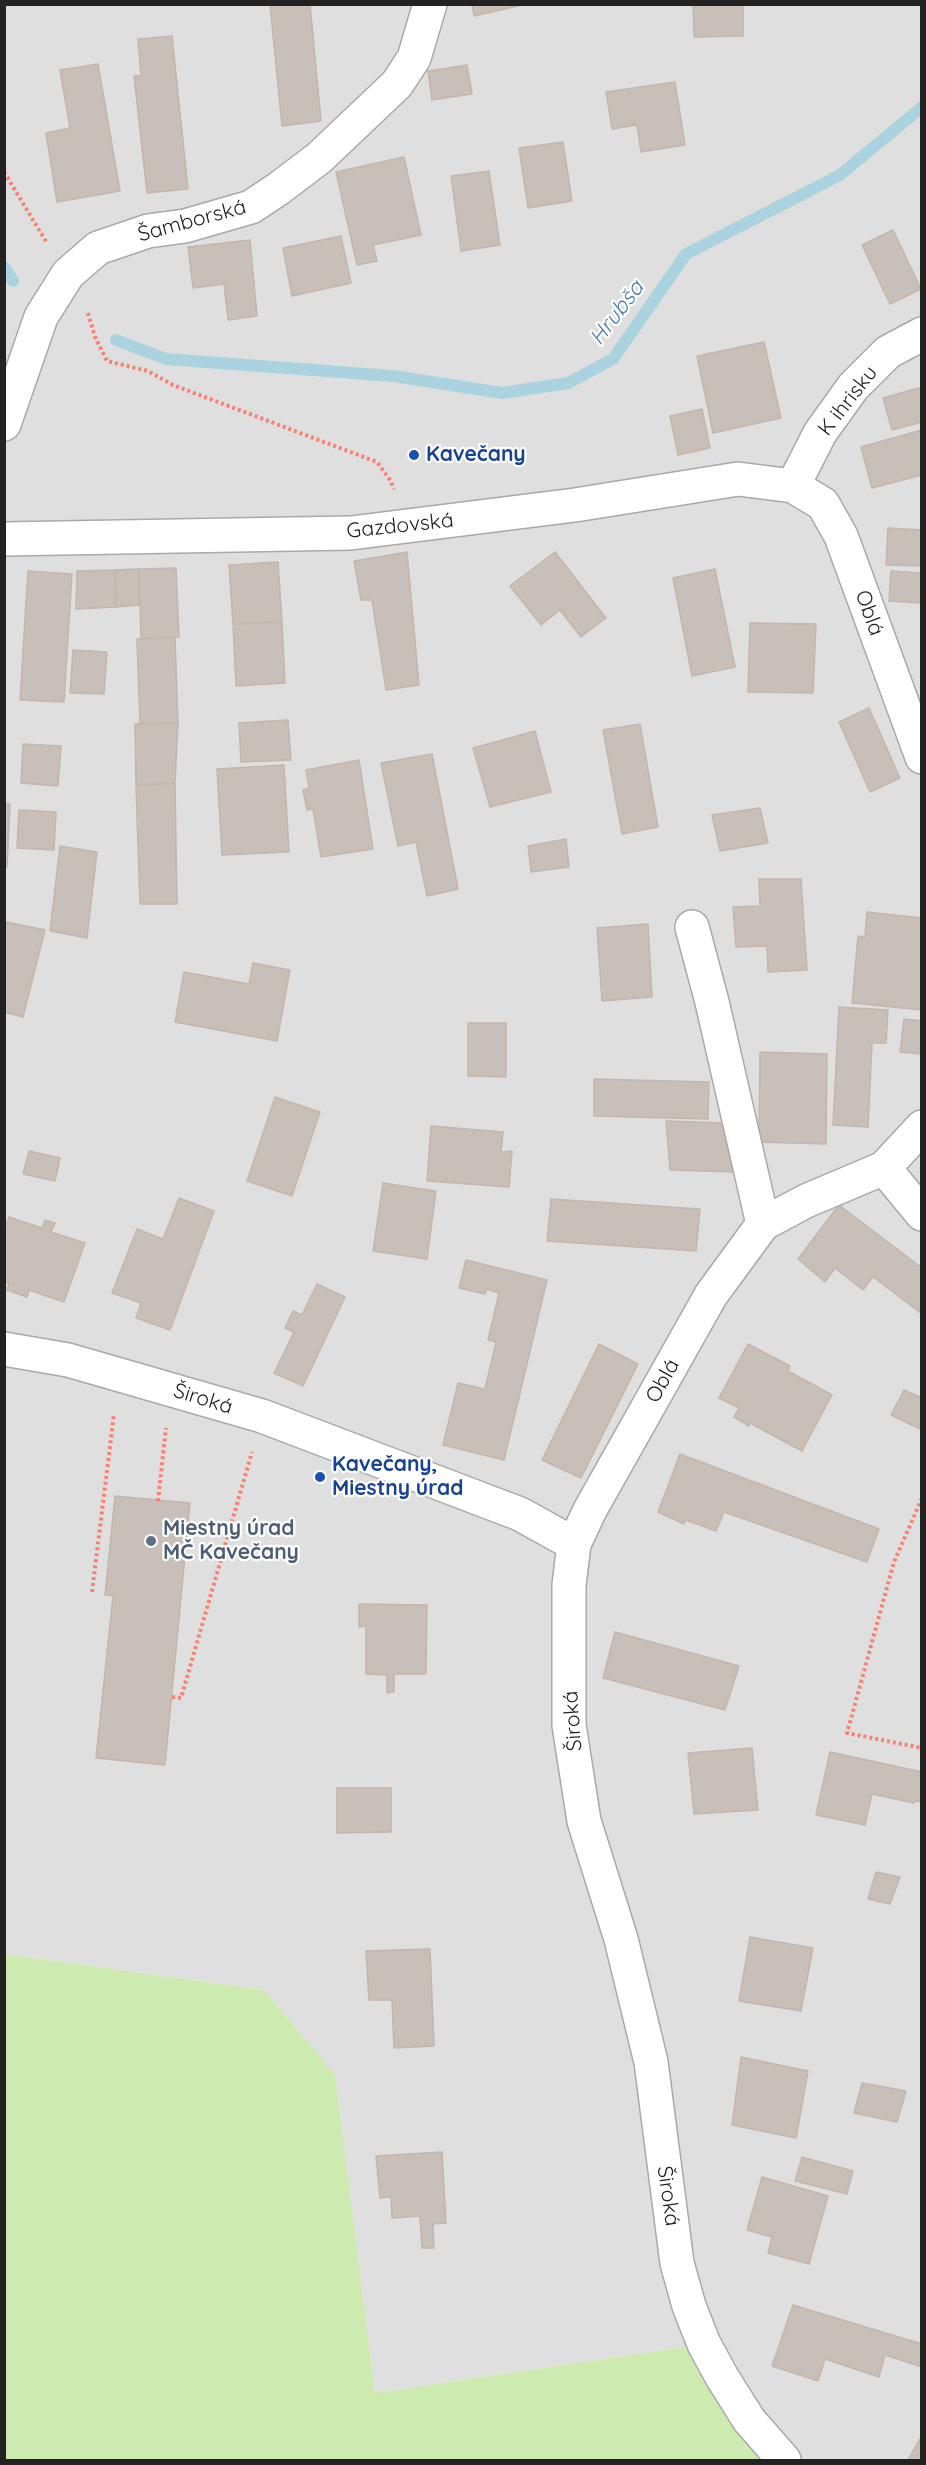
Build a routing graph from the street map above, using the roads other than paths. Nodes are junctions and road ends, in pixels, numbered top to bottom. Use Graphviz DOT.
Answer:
graph roads {
  1 [pos="430,4"];
  2 [pos="921,334"];
  3 [pos="4,424"];
  4 [pos="793,486"];
  5 [pos="4,539"];
  6 [pos="921,757"];
  7 [pos="692,927"];
  8 [pos="921,1127"];
  9 [pos="884,1168"];
  10 [pos="921,1214"];
  11 [pos="763,1224"];
  12 [pos="4,1349"];
  13 [pos="574,1544"];
  14 [pos="784,2460"];
  1 -- 3 [label="street, Šamborská"];
  2 -- 4 [label="street, K ihrisku"];
  4 -- 5 [label="street, Gazdovská"];
  4 -- 6 [label="street, Oblá"];
  7 -- 11 [label="street"];
  8 -- 9 [label="street, Oblá"];
  9 -- 10 [label="street"];
  9 -- 11 [label="street, Oblá"];
  11 -- 13 [label="street, Oblá"];
  12 -- 13 [label="street, Široká"];
  13 -- 14 [label="street, Široká"];
}
